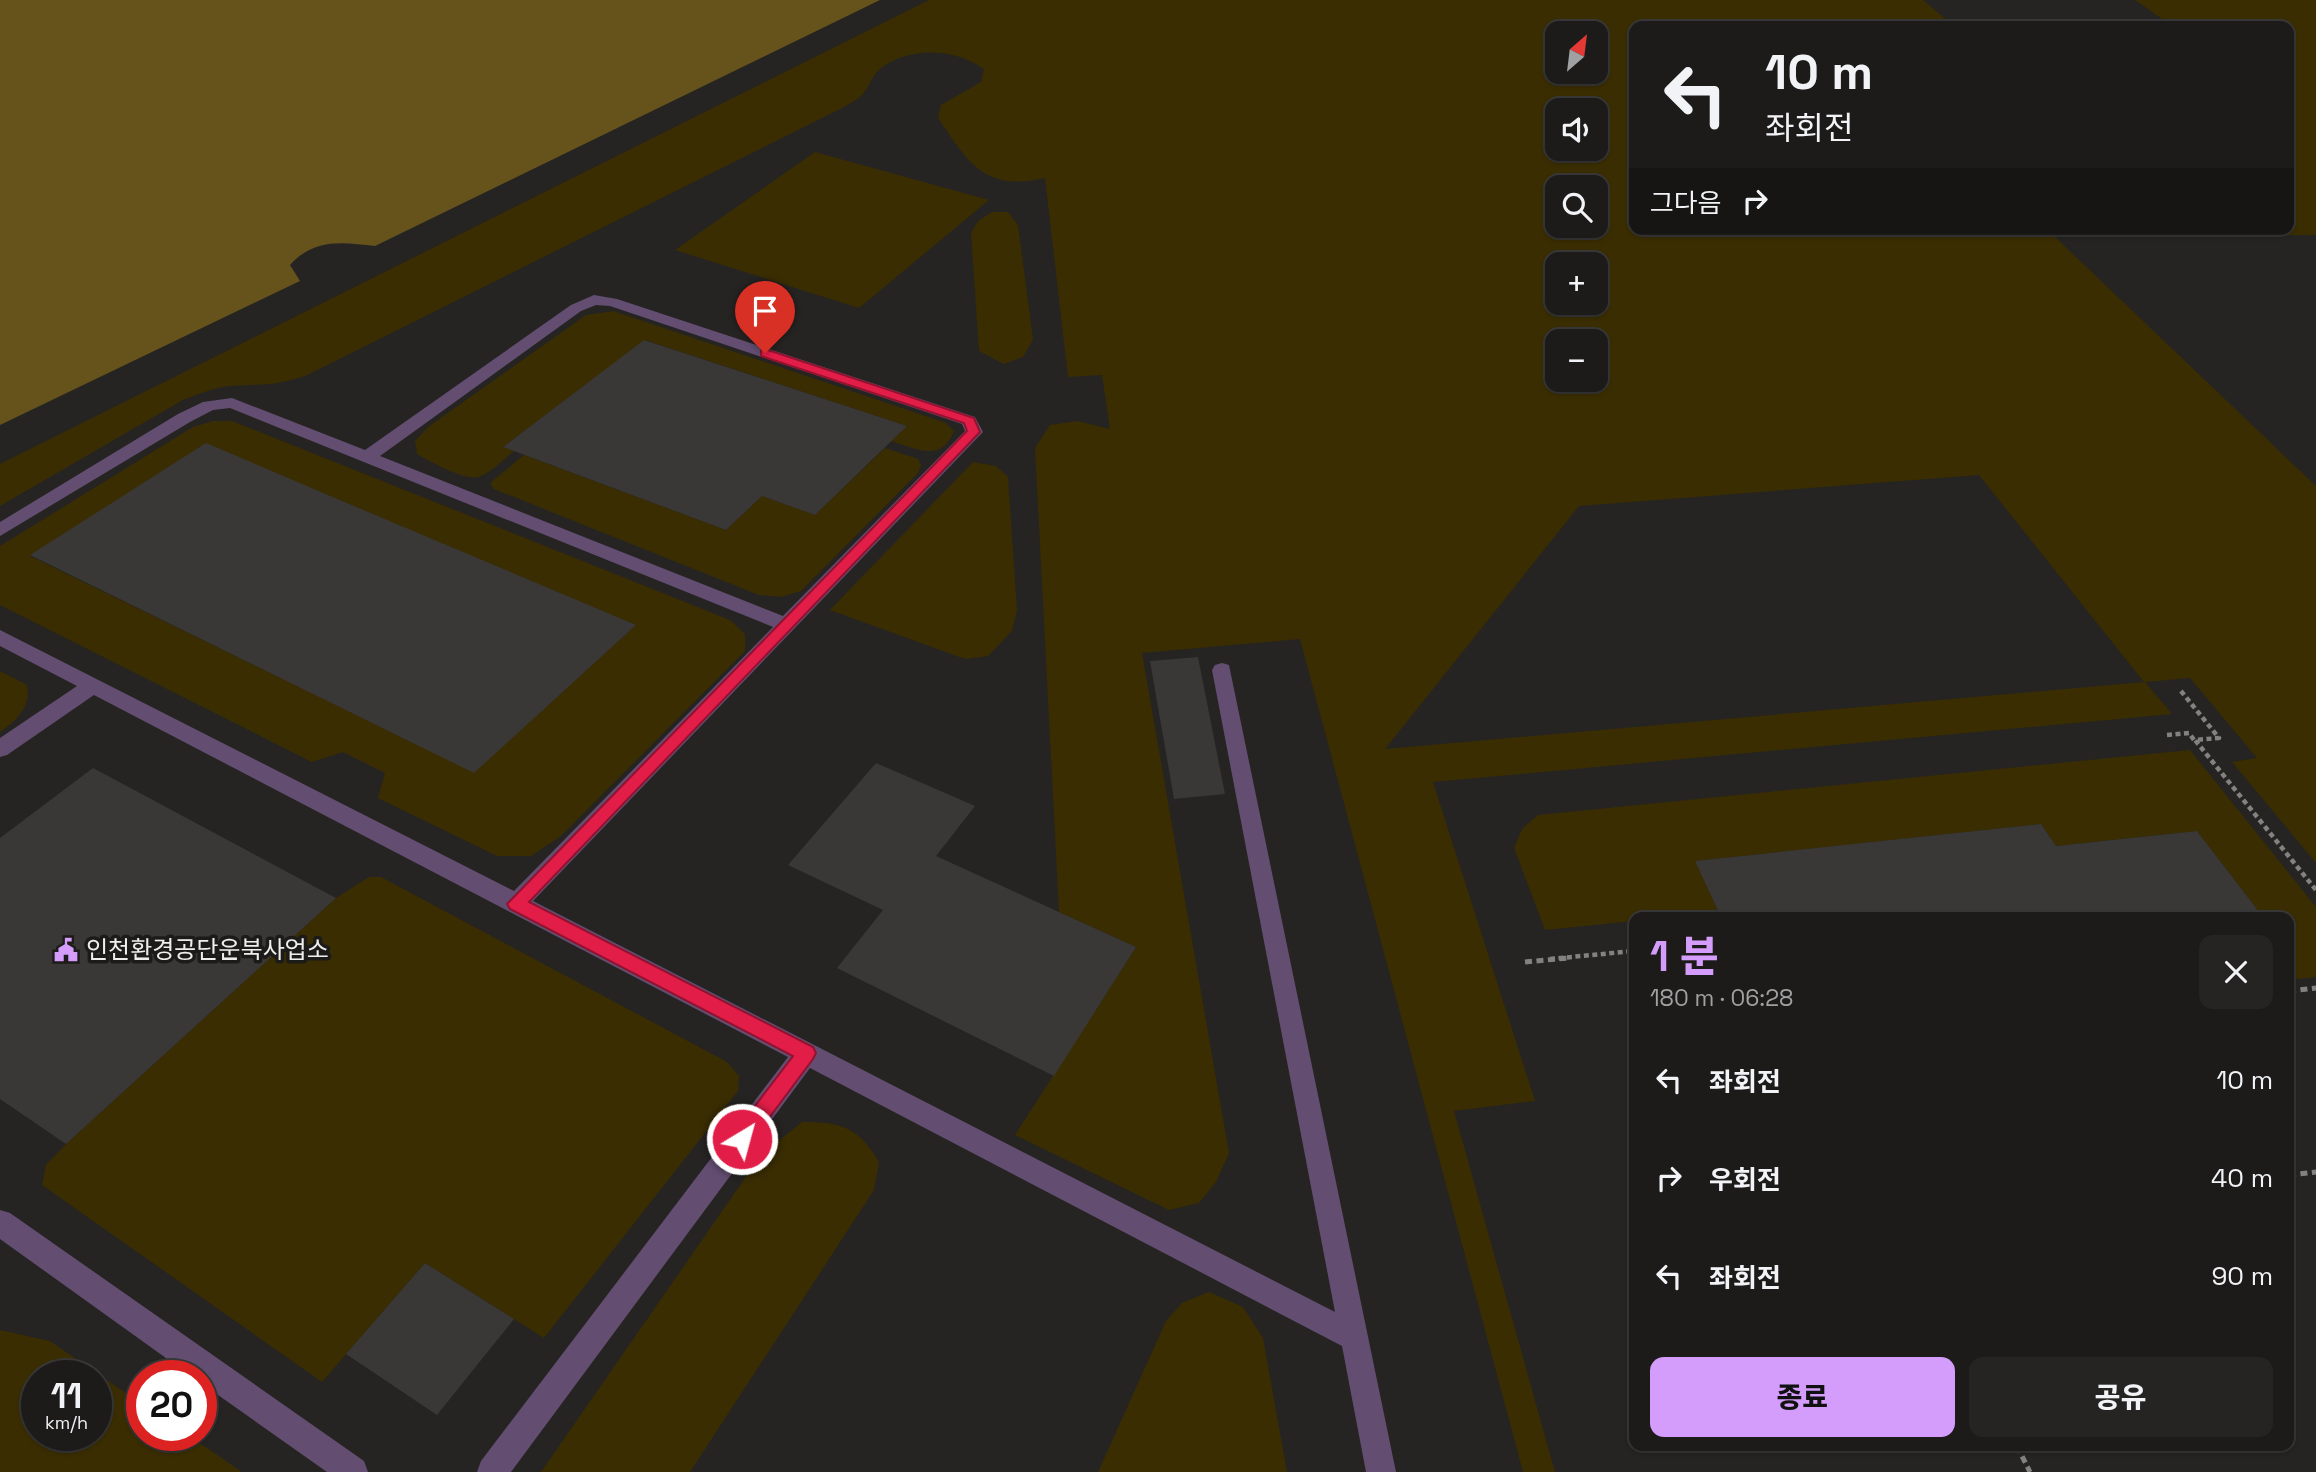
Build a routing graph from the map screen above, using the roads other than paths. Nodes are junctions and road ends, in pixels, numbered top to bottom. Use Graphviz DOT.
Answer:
graph roads {
  1 [pos="367,457"];
  2 [pos="0,530"];
  3 [pos="786,625"];
  4 [pos="0,637"];
  5 [pos="1222,670"];
  6 [pos="93,685"];
  7 [pos="0,749"];
  8 [pos="516,904"];
  9 [pos="806,1053"];
  10 [pos="0,1223"];
  11 [pos="1354,1337"];
  12 [pos="353,1472"];
  13 [pos="492,1472"];
  14 [pos="1381,1472"];
  1 -- 2 [label="lane"];
  1 -- 3 [label="lane"];
  1 -- 3 [label="lane"];
  3 -- 8 [label="lane"];
  4 -- 6 [label="lane"];
  5 -- 11 [label="lane"];
  6 -- 7 [label="lane"];
  6 -- 8 [label="lane"];
  8 -- 9 [label="lane"];
  9 -- 11 [label="lane"];
  9 -- 13 [label="lane"];
  10 -- 12 [label="lane"];
  11 -- 14 [label="lane"];
}
